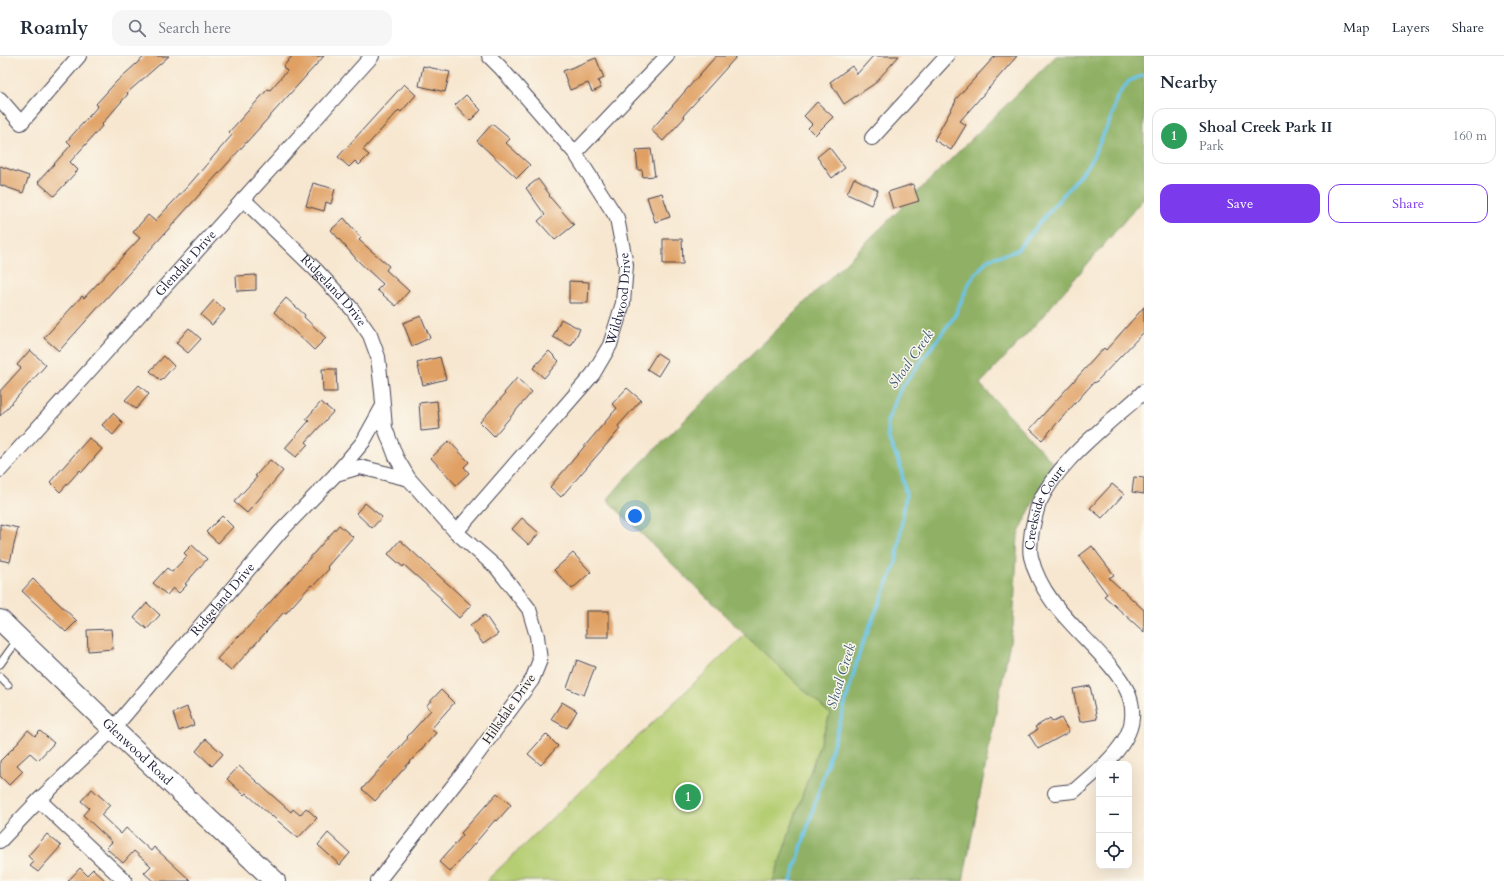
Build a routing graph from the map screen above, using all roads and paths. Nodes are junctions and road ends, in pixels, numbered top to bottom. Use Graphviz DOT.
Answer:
graph roads {
  1 [pos="79,56"];
  2 [pos="372,56"];
  3 [pos="489,56"];
  4 [pos="667,56"];
  5 [pos="947,56"];
  6 [pos="0,98"];
  7 [pos="872,138"];
  8 [pos="575,154"];
  9 [pos="243,199"];
  10 [pos="1144,391"];
  11 [pos="383,406"];
  12 [pos="1139,406"];
  13 [pos="0,470"];
  14 [pos="336,474"];
  15 [pos="409,480"];
  16 [pos="456,532"];
  17 [pos="0,620"];
  18 [pos="19,638"];
  19 [pos="0,664"];
  20 [pos="0,677"];
  21 [pos="8,686"];
  22 [pos="113,729"];
  23 [pos="1108,761"];
  24 [pos="1096,773"];
  25 [pos="1055,793"];
  26 [pos="39,800"];
  27 [pos="0,841"];
  28 [pos="125,881"];
  29 [pos="275,881"];
  30 [pos="378,881"];
  1 -- 6 [label="street"];
  2 -- 9 [label="street, Glendale Drive"];
  3 -- 8 [label="street, Wildwood Drive"];
  4 -- 8 [label="street"];
  5 -- 7 [label="street"];
  8 -- 16 [label="street, Wildwood Drive"];
  9 -- 11 [label="street, Ridgeland Drive"];
  9 -- 13 [label="street, Glendale Drive"];
  10 -- 12 [label="street, Creekside Court"];
  11 -- 14 [label="street, Ridgeland Drive"];
  11 -- 15 [label="street, Ridgeland Drive"];
  12 -- 23 [label="street, Creekside Court"];
  14 -- 15 [label="street, Ridgeland Drive"];
  14 -- 22 [label="street, Ridgeland Drive"];
  15 -- 16 [label="street, Hillsdale Drive"];
  16 -- 30 [label="street, Hillsdale Drive"];
  17 -- 18 [label="main road, Glenwood Road"];
  18 -- 19 [label="lane"];
  18 -- 22 [label="main road, Glenwood Road"];
  20 -- 21 [label="lane"];
  22 -- 26 [label="street, Ridgeland Drive"];
  22 -- 29 [label="main road, Glenwood Road"];
  24 -- 25 [label="street"];
  26 -- 27 [label="street, Ridgeland Drive"];
  26 -- 28 [label="street"];
}
